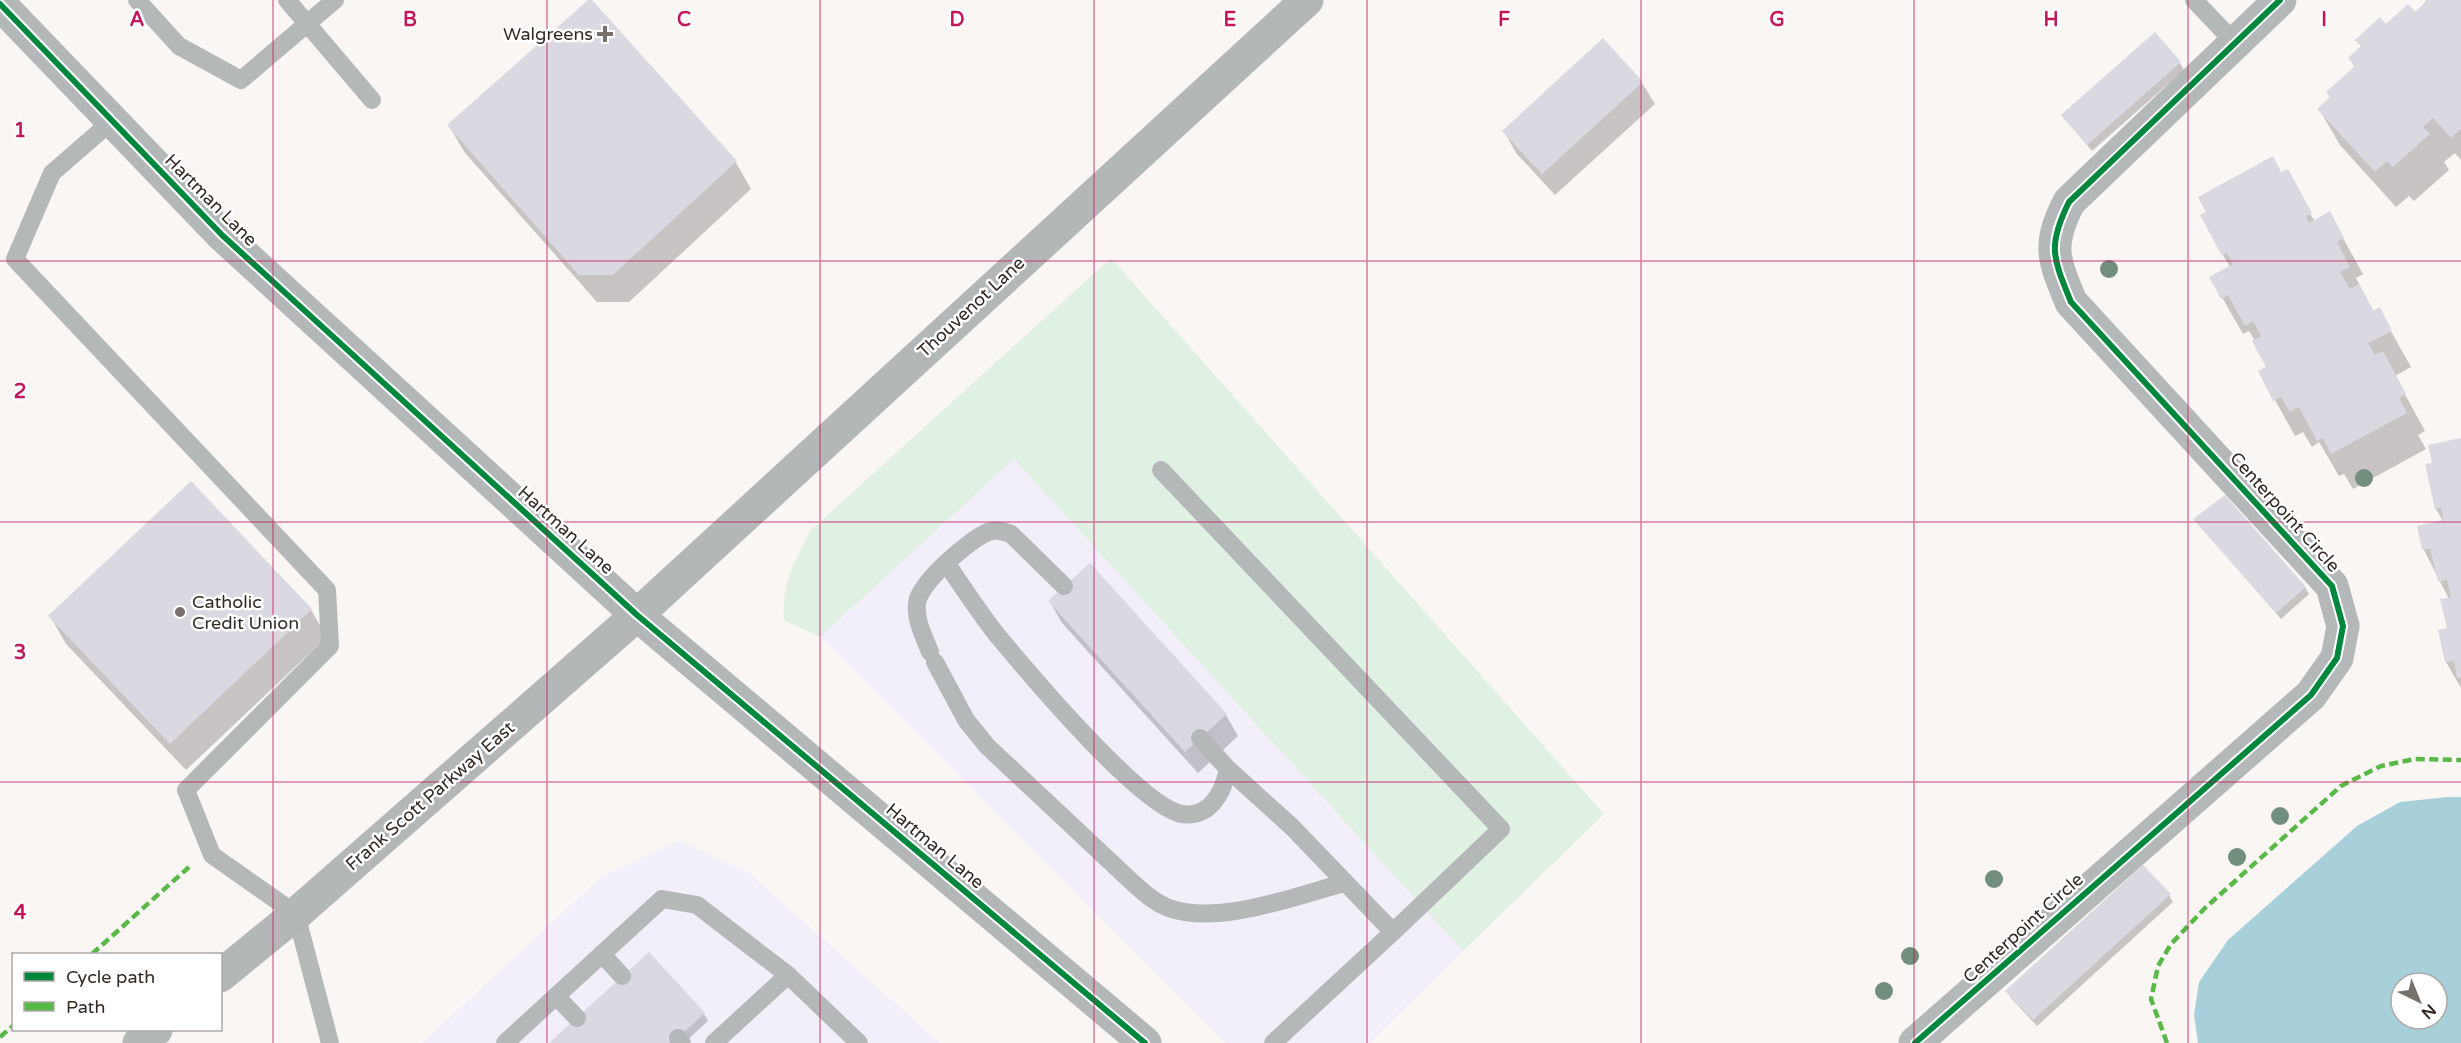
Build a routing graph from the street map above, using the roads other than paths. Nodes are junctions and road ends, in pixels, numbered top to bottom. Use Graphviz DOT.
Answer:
graph roads {
  1 [pos="137,0"];
  2 [pos="287,0"];
  3 [pos="335,0"];
  4 [pos="1307,0"];
  5 [pos="2194,0"];
  6 [pos="2280,0"];
  7 [pos="0,4"];
  8 [pos="309,23"];
  9 [pos="2234,42"];
  10 [pos="372,100"];
  11 [pos="112,120"];
  12 [pos="1161,470"];
  13 [pos="947,564"];
  14 [pos="1064,586"];
  15 [pos="637,615"];
  16 [pos="1200,738"];
  17 [pos="1228,769"];
  18 [pos="1344,884"];
  19 [pos="296,914"];
  20 [pos="1393,932"];
  21 [pos="602,954"];
  22 [pos="222,974"];
  23 [pos="788,975"];
  24 [pos="622,976"];
  25 [pos="556,996"];
  26 [pos="577,1018"];
  27 [pos="154,1031"];
  28 [pos="515,1040"];
  29 [pos="139,1043"];
  30 [pos="330,1043"];
  31 [pos="714,1043"];
  32 [pos="859,1043"];
  33 [pos="1145,1043"];
  34 [pos="1273,1043"];
  35 [pos="1915,1043"];
  1 -- 8 [label="lane"];
  2 -- 8 [label="lane"];
  3 -- 8 [label="lane"];
  4 -- 15 [label="street, Thouvenot Lane"];
  5 -- 9 [label="lane"];
  6 -- 9 [label="street, Centerpoint Circle"];
  7 -- 11 [label="street, Hartman Lane"];
  8 -- 10 [label="lane"];
  9 -- 35 [label="street, Centerpoint Circle"];
  11 -- 15 [label="street, Hartman Lane"];
  11 -- 19 [label="lane"];
  12 -- 20 [label="lane"];
  13 -- 14 [label="lane"];
  13 -- 17 [label="lane"];
  13 -- 18 [label="lane"];
  15 -- 19 [label="street, Frank Scott Parkway East"];
  15 -- 33 [label="street, Hartman Lane"];
  16 -- 17 [label="lane"];
  17 -- 18 [label="lane"];
  18 -- 20 [label="lane"];
  19 -- 22 [label="street, Frank Scott Parkway East"];
  19 -- 30 [label="lane"];
  20 -- 34 [label="lane"];
  21 -- 23 [label="lane"];
  21 -- 24 [label="lane"];
  21 -- 25 [label="lane"];
  23 -- 31 [label="lane"];
  23 -- 32 [label="lane"];
  25 -- 26 [label="lane"];
  25 -- 28 [label="lane"];
  27 -- 29 [label="street"];
}
